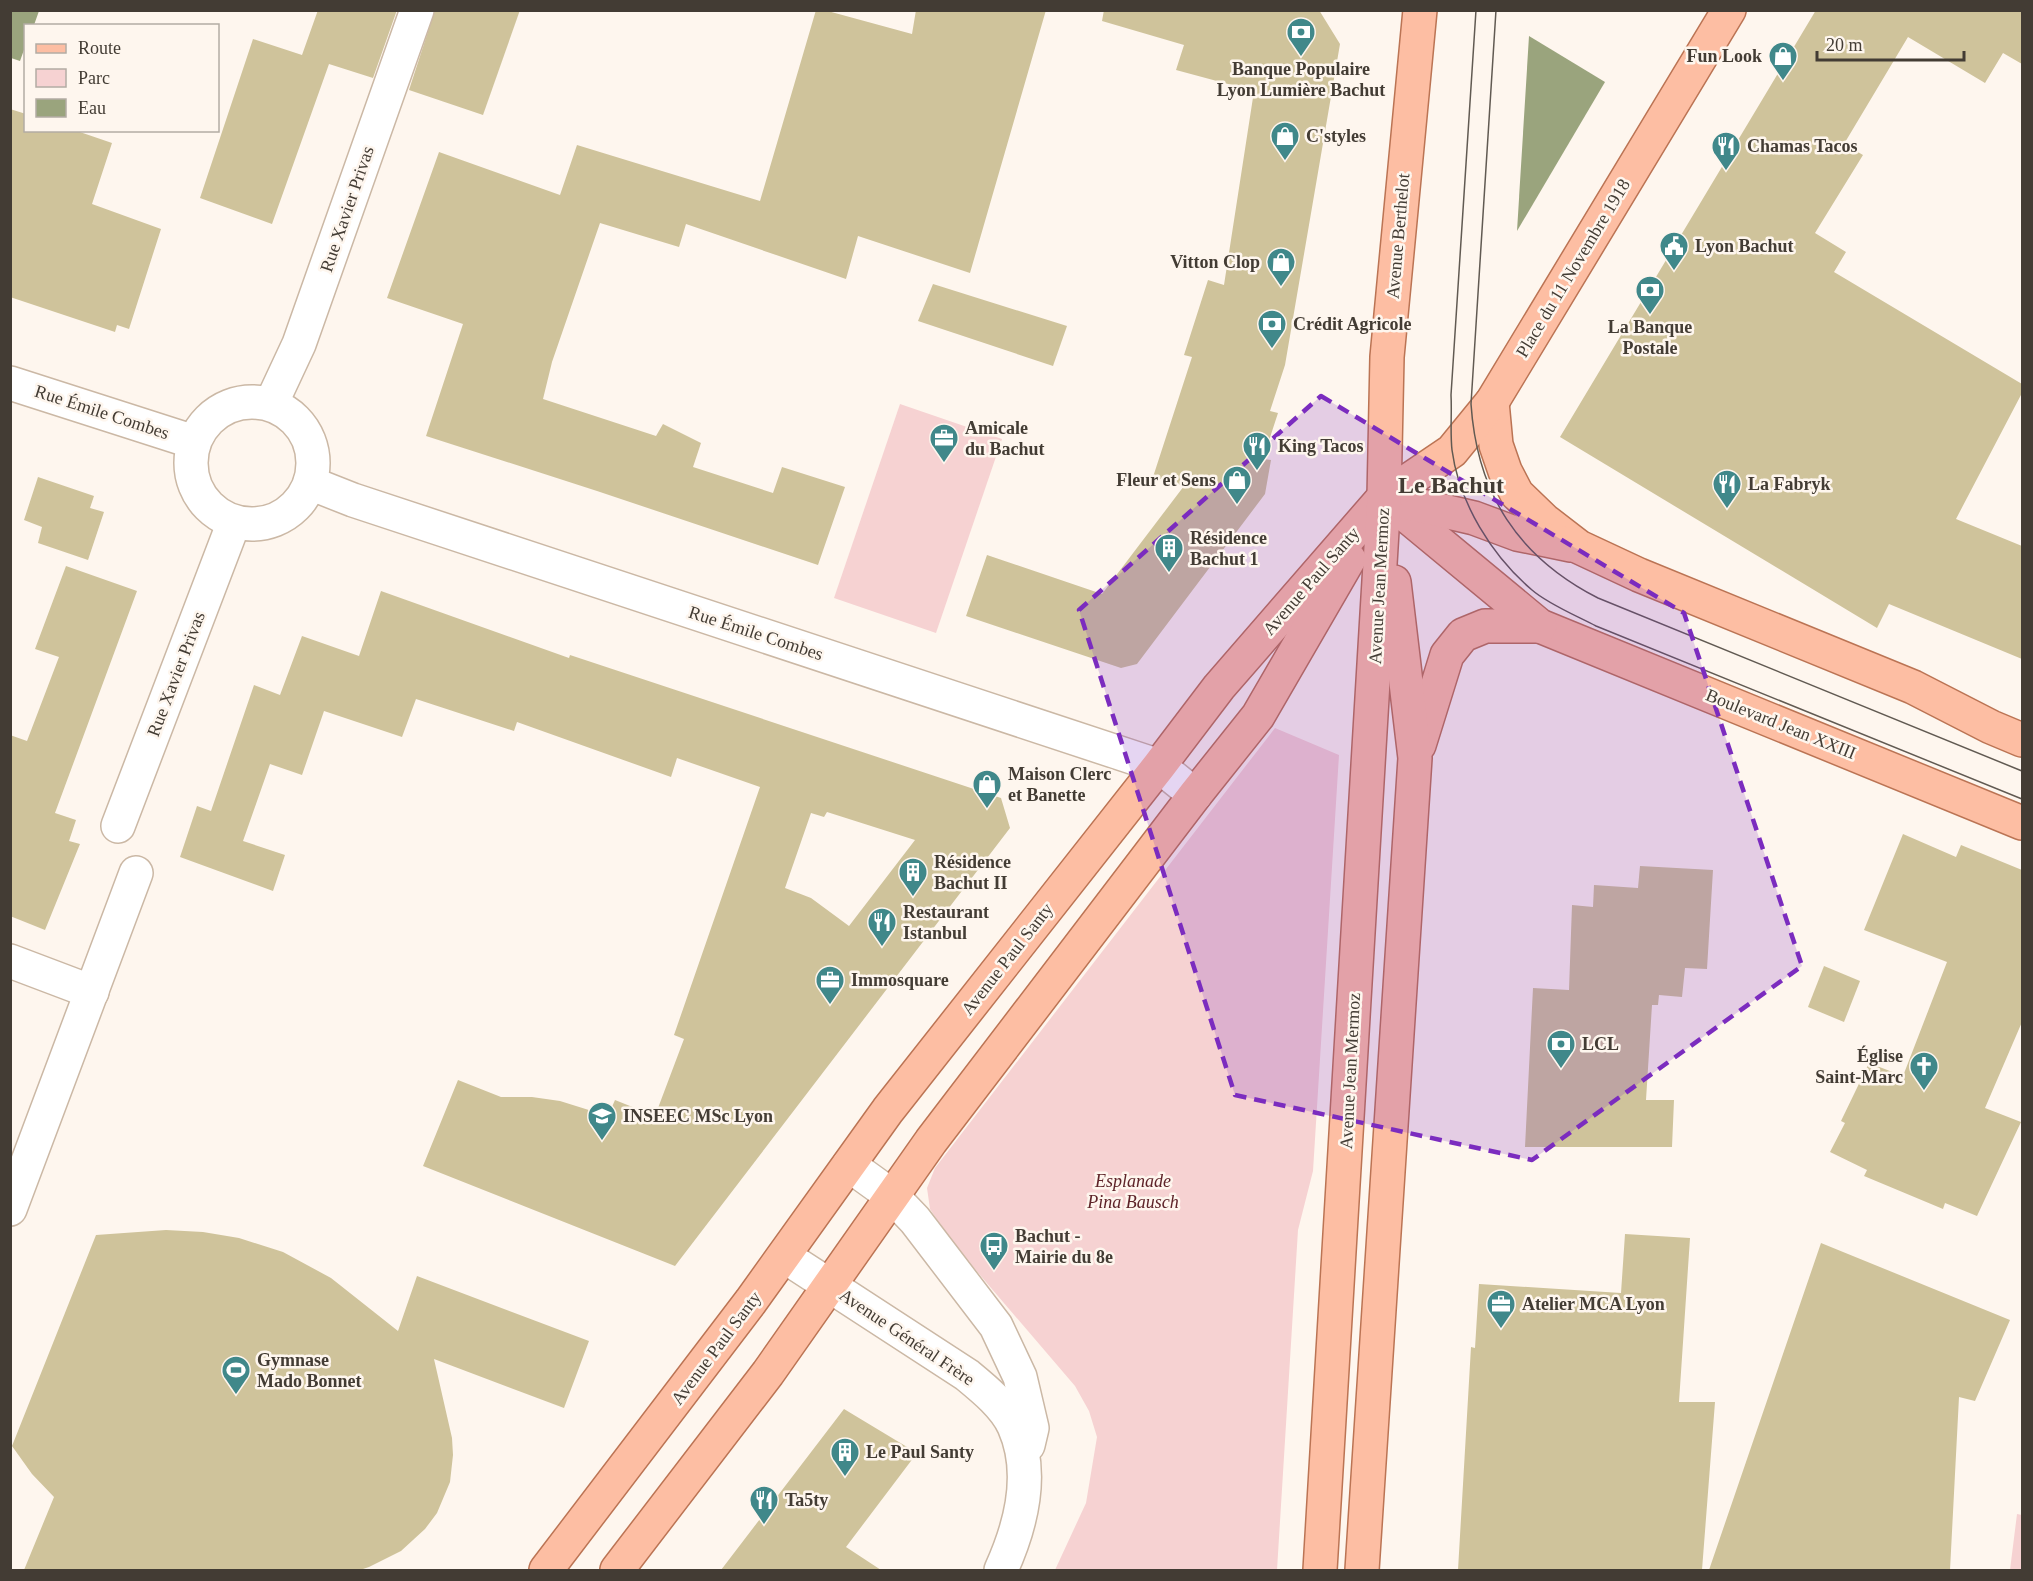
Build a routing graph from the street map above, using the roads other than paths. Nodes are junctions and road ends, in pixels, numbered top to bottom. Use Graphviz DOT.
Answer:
graph roads {
  1 [pos="417,10"];
  2 [pos="1420,10"];
  3 [pos="1729,10"];
  4 [pos="10,382"];
  5 [pos="1492,402"];
  6 [pos="271,404"];
  7 [pos="194,442"];
  8 [pos="310,483"];
  9 [pos="1384,497"];
  10 [pos="234,522"];
  11 [pos="1579,547"];
  12 [pos="1540,626"];
  13 [pos="2022,740"];
  14 [pos="1415,758"];
  15 [pos="1159,766"];
  16 [pos="1195,795"];
  17 [pos="2022,824"];
  18 [pos="118,826"];
  19 [pos="136,873"];
  20 [pos="10,962"];
  21 [pos="92,992"];
  22 [pos="849,1165"];
  23 [pos="892,1196"];
  24 [pos="10,1209"];
  25 [pos="784,1256"];
  26 [pos="831,1286"];
  27 [pos="1025,1465"];
  28 [pos="546,1570"];
  29 [pos="617,1570"];
  30 [pos="1001,1570"];
  31 [pos="1320,1570"];
  32 [pos="1362,1570"];
  1 -- 6 [label="street, Rue Xavier Privas"];
  2 -- 9 [label="main road, Avenue Berthelot"];
  3 -- 5 [label="main road, Place du 11 Novembre 1918"];
  4 -- 7 [label="street, Rue Émile Combes"];
  5 -- 9 [label="main road, Place du 11 Novembre 1918"];
  5 -- 11 [label="main road"];
  6 -- 7 [label="street, Rue Émile Combes"];
  6 -- 8 [label="street"];
  7 -- 10 [label="street, Rue Émile Combes"];
  8 -- 10 [label="street"];
  8 -- 15 [label="street, Rue Émile Combes"];
  9 -- 11 [label="main road"];
  9 -- 12 [label="main road, Boulevard Jean XXIII"];
  9 -- 14 [label="main road, Avenue Jean Mermoz"];
  9 -- 15 [label="main road, Avenue Paul Santy"];
  9 -- 16 [label="main road, Avenue Paul Santy"];
  9 -- 31 [label="main road, Avenue Jean Mermoz"];
  10 -- 18 [label="street, Rue Xavier Privas"];
  11 -- 13 [label="main road"];
  12 -- 14 [label="main road, Boulevard Jean XXIII"];
  12 -- 17 [label="main road, Boulevard Jean XXIII"];
  14 -- 32 [label="main road, Avenue Jean Mermoz"];
  15 -- 16 [label="street, Rue Émile Combes"];
  15 -- 22 [label="main road, Avenue Paul Santy"];
  16 -- 23 [label="main road, Avenue Paul Santy"];
  19 -- 21 [label="street"];
  20 -- 21 [label="street"];
  21 -- 24 [label="street"];
  22 -- 23 [label="street"];
  22 -- 25 [label="main road, Avenue Paul Santy"];
  23 -- 26 [label="main road, Avenue Paul Santy"];
  23 -- 27 [label="street"];
  25 -- 26 [label="street, Avenue Général Frère"];
  25 -- 28 [label="main road, Avenue Paul Santy"];
  26 -- 27 [label="street, Avenue Général Frère"];
  26 -- 29 [label="main road, Avenue Paul Santy"];
  27 -- 30 [label="street, Avenue Général Frère"];
}
